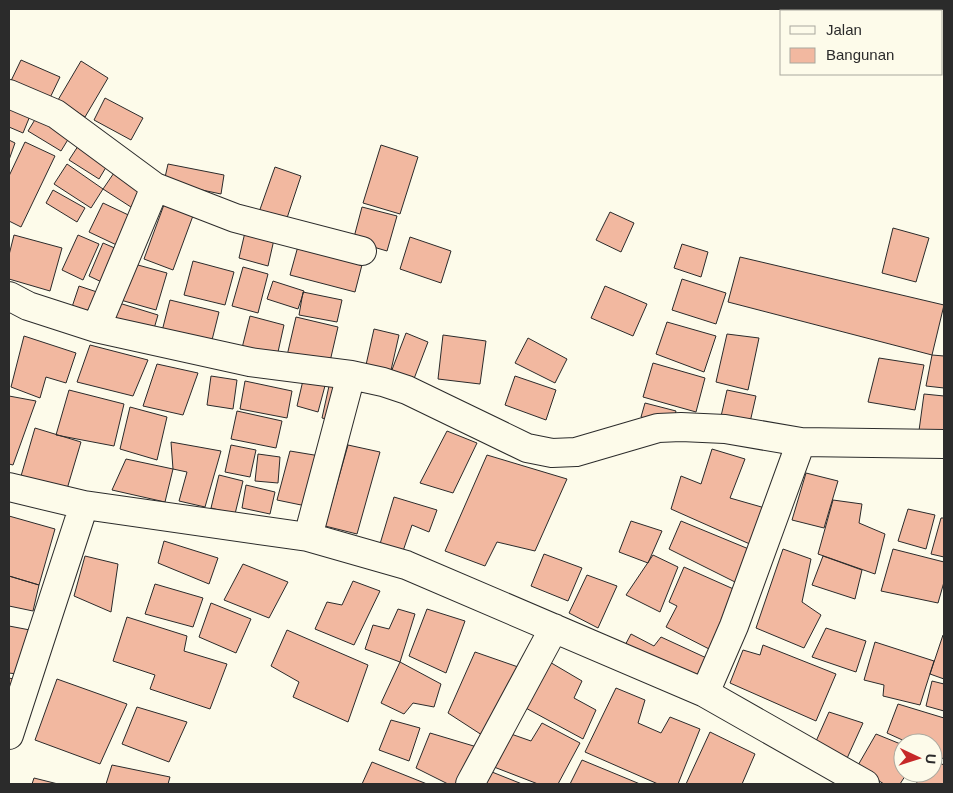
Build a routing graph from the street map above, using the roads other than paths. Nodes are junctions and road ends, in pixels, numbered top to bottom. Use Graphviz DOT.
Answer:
graph roads {
  1 [pos="9,94"];
  2 [pos="155,187"];
  3 [pos="362,251"];
  4 [pos="9,296"];
  5 [pos="96,328"];
  6 [pos="351,375"];
  7 [pos="801,442"];
  8 [pos="944,444"];
  9 [pos="9,487"];
  10 [pos="84,505"];
  11 [pos="308,537"];
  12 [pos="554,628"];
  13 [pos="705,693"];
  14 [pos="9,735"];
  15 [pos="470,784"];
  16 [pos="865,784"];
  1 -- 2 [label="street"];
  2 -- 3 [label="street"];
  2 -- 5 [label="street"];
  4 -- 5 [label="street"];
  5 -- 6 [label="street"];
  6 -- 7 [label="street"];
  6 -- 11 [label="street"];
  7 -- 8 [label="street"];
  7 -- 13 [label="street"];
  9 -- 10 [label="street"];
  10 -- 11 [label="street"];
  10 -- 14 [label="street"];
  11 -- 12 [label="street"];
  12 -- 13 [label="street"];
  12 -- 15 [label="street"];
  13 -- 16 [label="street"];
}
